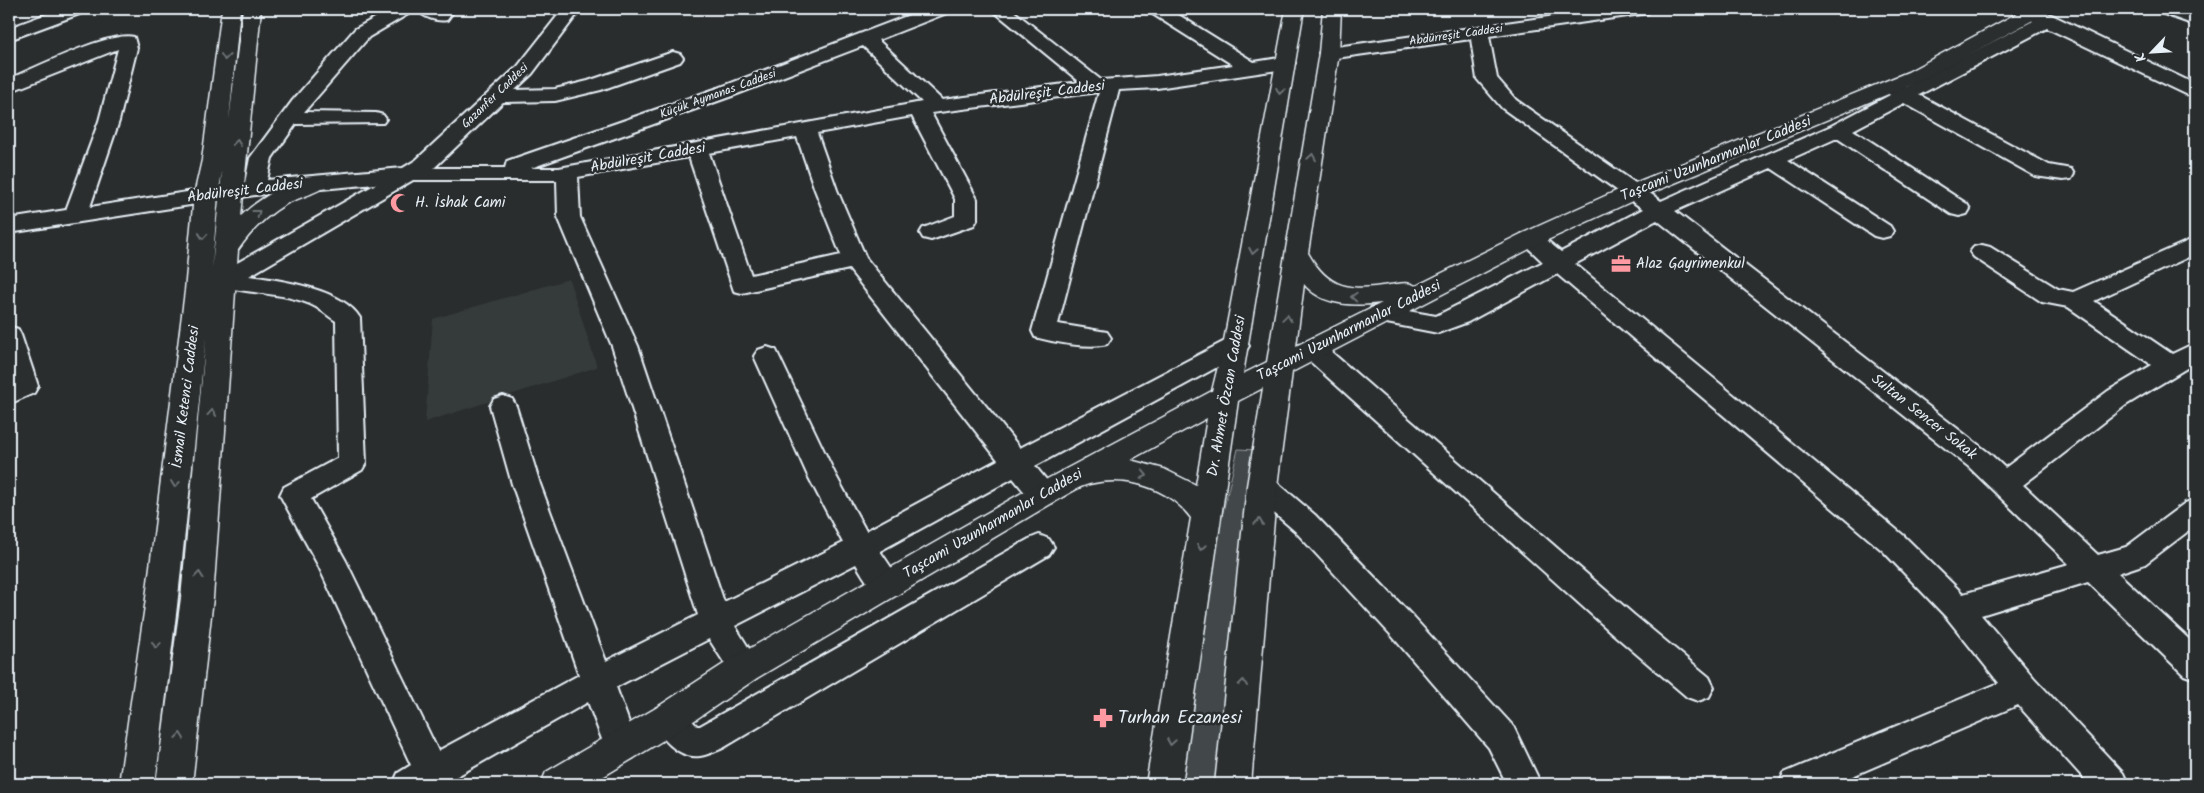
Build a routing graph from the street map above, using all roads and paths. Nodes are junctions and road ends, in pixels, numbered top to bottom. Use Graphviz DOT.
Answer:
graph roads {
  1 [pos="76,9"];
  2 [pos="231,9"];
  3 [pos="252,9"];
  4 [pos="404,9"];
  5 [pos="426,9"];
  6 [pos="446,9"];
  7 [pos="572,9"];
  8 [pos="941,9"];
  9 [pos="1000,9"];
  10 [pos="1157,9"];
  11 [pos="1295,9"];
  12 [pos="1332,9"];
  13 [pos="1642,9"];
  14 [pos="2167,9"];
  15 [pos="2039,14"];
  16 [pos="2195,20"];
  17 [pos="1479,32"];
  18 [pos="9,34"];
  19 [pos="866,38"];
  20 [pos="1329,53"];
  21 [pos="672,58"];
  22 [pos="1284,63"];
  23 [pos="1251,68"];
  24 [pos="1104,85"];
  25 [pos="9,86"];
  26 [pos="1898,91"];
  27 [pos="2195,91"];
  28 [pos="498,96"];
  29 [pos="928,108"];
  30 [pos="289,118"];
  31 [pos="376,119"];
  32 [pos="805,129"];
  33 [pos="1838,130"];
  34 [pos="697,149"];
  35 [pos="1774,160"];
  36 [pos="567,172"];
  37 [pos="409,174"];
  38 [pos="493,174"];
  39 [pos="2063,174"];
  40 [pos="317,183"];
  41 [pos="231,191"];
  42 [pos="1633,192"];
  43 [pos="1959,209"];
  44 [pos="1659,210"];
  45 [pos="76,214"];
  46 [pos="9,226"];
  47 [pos="1882,231"];
  48 [pos="931,233"];
  49 [pos="1530,239"];
  50 [pos="2195,245"];
  51 [pos="226,250"];
  52 [pos="1982,252"];
  53 [pos="1296,253"];
  54 [pos="855,260"];
  55 [pos="1559,262"];
  56 [pos="224,280"];
  57 [pos="1437,286"];
  58 [pos="2075,300"];
  59 [pos="1380,314"];
  60 [pos="9,335"];
  61 [pos="1098,338"];
  62 [pos="1236,346"];
  63 [pos="1312,348"];
  64 [pos="2195,352"];
  65 [pos="767,356"];
  66 [pos="2170,365"];
  67 [pos="1280,366"];
  68 [pos="17,391"];
  69 [pos="1225,395"];
  70 [pos="503,406"];
  71 [pos="1017,464"];
  72 [pos="1078,475"];
  73 [pos="2004,484"];
  74 [pos="1262,486"];
  75 [pos="1044,494"];
  76 [pos="2195,511"];
  77 [pos="1206,516"];
  78 [pos="1039,547"];
  79 [pos="860,548"];
  80 [pos="2092,568"];
  81 [pos="888,585"];
  82 [pos="1958,609"];
  83 [pos="716,623"];
  84 [pos="2195,665"];
  85 [pos="745,668"];
  86 [pos="597,682"];
  87 [pos="1698,687"];
  88 [pos="2023,688"];
  89 [pos="668,719"];
  90 [pos="621,747"];
  91 [pos="426,780"];
  92 [pos="137,784"];
  93 [pos="174,784"];
  94 [pos="559,784"];
  95 [pos="1164,784"];
  96 [pos="1233,784"];
  97 [pos="1524,784"];
  98 [pos="1796,784"];
  99 [pos="2111,784"];
  1 -- 18 [label="street"];
  2 -- 41 [label="main road, İsmail Ketenci Caddesi, one-way"];
  41 -- 3 [label="main road, İsmail Ketenci Caddesi, one-way"];
  4 -- 30 [label="street"];
  5 -- 6 [label="street"];
  7 -- 28 [label="street, Gazanfer Caddesi"];
  8 -- 19 [label="street, Küçük Aymanas Caddesi"];
  9 -- 24 [label="street"];
  10 -- 23 [label="street"];
  11 -- 22 [label="main road, Dr. Ahmet Özcan Caddesi"];
  12 -- 20 [label="main road"];
  13 -- 17 [label="street, Abdürreşit Caddesi"];
  14 -- 16 [label="street"];
  15 -- 26 [label="main road, Taşcami Uzunharmanlar Caddesi"];
  15 -- 27 [label="street"];
  17 -- 20 [label="street, Abdürreşit Caddesi"];
  17 -- 42 [label="street, Sultan Sencer Sokak"];
  19 -- 29 [label="street"];
  19 -- 38 [label="street, Küçük Aymanas Caddesi"];
  53 -- 20 [label="main road, one-way"];
  21 -- 28 [label="street"];
  22 -- 23 [label="street, Abdülreşit Caddesi"];
  22 -- 62 [label="main road, Dr. Ahmet Özcan Caddesi, one-way"];
  23 -- 24 [label="street, Abdülreşit Caddesi"];
  24 -- 29 [label="street, Abdülreşit Caddesi"];
  24 -- 61 [label="street"];
  25 -- 45 [label="street"];
  26 -- 33 [label="street"];
  26 -- 39 [label="street"];
  26 -- 42 [label="main road, Taşcami Uzunharmanlar Caddesi"];
  28 -- 37 [label="street, Gazanfer Caddesi"];
  29 -- 32 [label="street, Abdülreşit Caddesi"];
  29 -- 48 [label="street"];
  30 -- 31 [label="street"];
  30 -- 41 [label="street"];
  32 -- 34 [label="street, Abdülreşit Caddesi"];
  32 -- 54 [label="street"];
  33 -- 35 [label="street"];
  33 -- 43 [label="street"];
  34 -- 36 [label="street, Abdülreşit Caddesi"];
  34 -- 54 [label="street"];
  35 -- 44 [label="street"];
  35 -- 47 [label="street"];
  36 -- 38 [label="street, Abdülreşit Caddesi"];
  36 -- 83 [label="street"];
  37 -- 38 [label="street, Abdülreşit Caddesi"];
  37 -- 40 [label="street, Abdülreşit Caddesi"];
  37 -- 56 [label="street, Gazanfer Caddesi"];
  40 -- 41 [label="street, Abdülreşit Caddesi"];
  51 -- 40 [label="main road, one-way"];
  41 -- 45 [label="street, Abdülreşit Caddesi"];
  41 -- 51 [label="main road, İsmail Ketenci Caddesi"];
  41 -- 92 [label="main road, İsmail Ketenci Caddesi, one-way"];
  42 -- 44 [label="street, Sultan Sencer Sokak"];
  42 -- 49 [label="main road, Taşcami Uzunharmanlar Caddesi"];
  44 -- 55 [label="street"];
  44 -- 73 [label="street, Sultan Sencer Sokak"];
  45 -- 46 [label="street, Abdülreşit Caddesi"];
  49 -- 55 [label="street"];
  49 -- 57 [label="main road, Taşcami Uzunharmanlar Caddesi"];
  50 -- 58 [label="street"];
  51 -- 56 [label="main road, İsmail Ketenci Caddesi"];
  52 -- 58 [label="street"];
  57 -- 53 [label="main road, one-way"];
  67 -- 53 [label="main road, one-way"];
  54 -- 71 [label="street"];
  55 -- 59 [label="street"];
  55 -- 82 [label="street"];
  56 -- 91 [label="street"];
  93 -- 56 [label="main road, İsmail Ketenci Caddesi, one-way"];
  57 -- 59 [label="main road, Taşcami Uzunharmanlar Caddesi"];
  58 -- 66 [label="street"];
  59 -- 63 [label="main road, Taşcami Uzunharmanlar Caddesi"];
  60 -- 68 [label="street"];
  62 -- 69 [label="main road, Dr. Ahmet Özcan Caddesi"];
  62 -- 71 [label="street"];
  63 -- 67 [label="main road, Taşcami Uzunharmanlar Caddesi"];
  63 -- 87 [label="street"];
  64 -- 66 [label="street"];
  65 -- 79 [label="street"];
  66 -- 73 [label="street"];
  67 -- 69 [label="main road, Taşcami Uzunharmanlar Caddesi"];
  67 -- 74 [label="main road"];
  69 -- 72 [label="main road, Taşcami Uzunharmanlar Caddesi"];
  69 -- 77 [label="main road, Dr. Ahmet Özcan Caddesi"];
  70 -- 86 [label="street"];
  71 -- 75 [label="street"];
  71 -- 79 [label="street"];
  72 -- 75 [label="main road, Taşcami Uzunharmanlar Caddesi"];
  72 -- 77 [label="main road, one-way"];
  73 -- 80 [label="street, Sultan Sencer Sokak"];
  96 -- 74 [label="main road, one-way"];
  74 -- 97 [label="street"];
  75 -- 81 [label="main road, Taşcami Uzunharmanlar Caddesi"];
  76 -- 80 [label="street"];
  77 -- 95 [label="main road, Dr. Ahmet Özcan Caddesi, one-way"];
  78 -- 89 [label="street"];
  79 -- 81 [label="street"];
  79 -- 83 [label="street"];
  80 -- 82 [label="street"];
  80 -- 84 [label="street, Sultan Sencer Sokak"];
  81 -- 85 [label="main road, Taşcami Uzunharmanlar Caddesi"];
  82 -- 88 [label="street"];
  83 -- 85 [label="street"];
  83 -- 86 [label="street"];
  85 -- 89 [label="main road, Taşcami Uzunharmanlar Caddesi"];
  86 -- 90 [label="street"];
  86 -- 91 [label="street"];
  88 -- 98 [label="street"];
  88 -- 99 [label="street"];
  89 -- 90 [label="main road, Taşcami Uzunharmanlar Caddesi"];
  90 -- 94 [label="main road, Taşcami Uzunharmanlar Caddesi"];
}
